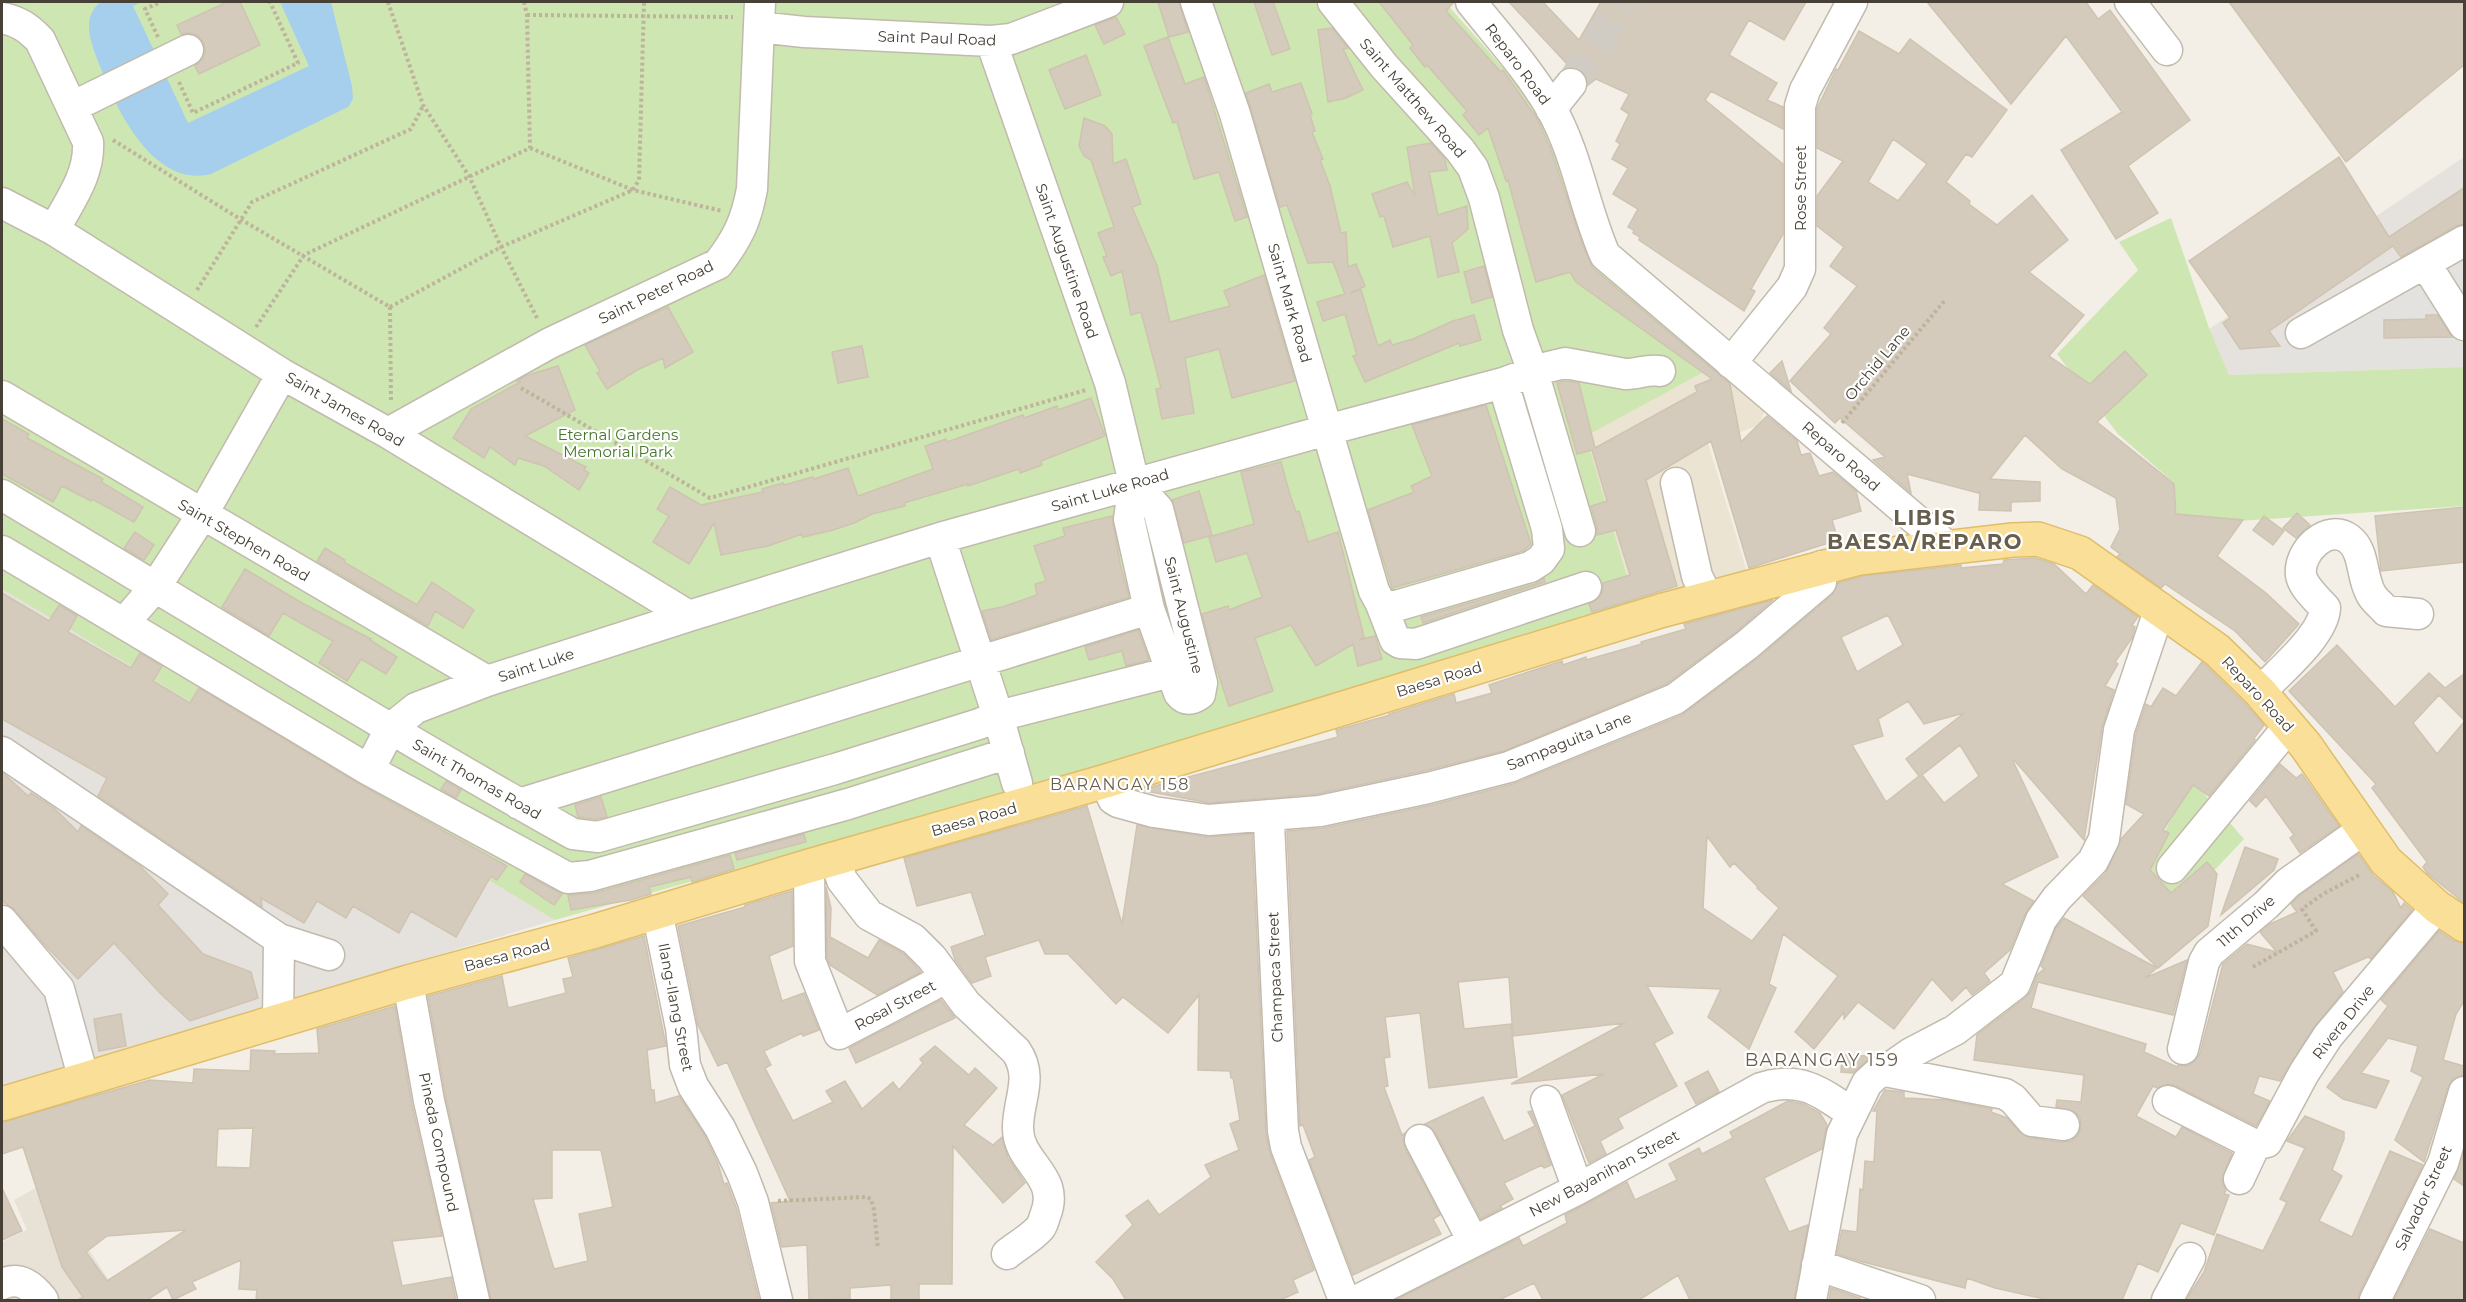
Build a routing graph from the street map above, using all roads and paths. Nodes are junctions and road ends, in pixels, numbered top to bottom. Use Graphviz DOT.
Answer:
graph roads {
  1 [pos="161,2"];
  2 [pos="270,2"];
  3 [pos="388,2"];
  4 [pos="524,2"];
  5 [pos="644,2"];
  6 [pos="1108,2"];
  7 [pos="1196,2"];
  8 [pos="1333,2"];
  9 [pos="1471,2"];
  10 [pos="1852,2"];
  11 [pos="2130,2"];
  12 [pos="759,14"];
  13 [pos="527,15"];
  14 [pos="644,16"];
  15 [pos="2,18"];
  16 [pos="991,41"];
  17 [pos="2167,50"];
  18 [pos="173,57"];
  19 [pos="1571,84"];
  20 [pos="423,105"];
  21 [pos="72,107"];
  22 [pos="1551,109"];
  23 [pos="88,142"];
  24 [pos="530,148"];
  25 [pos="469,176"];
  26 [pos="633,190"];
  27 [pos="2,202"];
  28 [pos="747,216"];
  29 [pos="240,219"];
  30 [pos="54,230"];
  31 [pos="2464,241"];
  32 [pos="501,248"];
  33 [pos="304,255"];
  34 [pos="2425,263"];
  35 [pos="1946,299"];
  36 [pos="390,307"];
  37 [pos="183,313"];
  38 [pos="2464,325"];
  39 [pos="2301,333"];
  40 [pos="550,343"];
  41 [pos="242,347"];
  42 [pos="1731,363"];
  43 [pos="1660,371"];
  44 [pos="1533,372"];
  45 [pos="492,373"];
  46 [pos="282,374"];
  47 [pos="1110,383"];
  48 [pos="1503,383"];
  49 [pos="2,396"];
  50 [pos="1327,429"];
  51 [pos="388,433"];
  52 [pos="1827,441"];
  53 [pos="1134,483"];
  54 [pos="1676,483"];
  55 [pos="2,495"];
  56 [pos="202,515"];
  57 [pos="1580,531"];
  58 [pos="940,538"];
  59 [pos="1949,548"];
  60 [pos="2,551"];
  61 [pos="1822,566"];
  62 [pos="156,586"];
  63 [pos="1586,587"];
  64 [pos="1708,599"];
  65 [pos="1381,604"];
  66 [pos="2160,608"];
  67 [pos="1149,609"];
  68 [pos="2418,614"];
  69 [pos="689,616"];
  70 [pos="124,623"];
  71 [pos="979,661"];
  72 [pos="1171,672"];
  73 [pos="487,681"];
  74 [pos="2260,692"];
  75 [pos="998,716"];
  76 [pos="390,729"];
  77 [pos="2290,729"];
  78 [pos="2,752"];
  79 [pos="1009,753"];
  80 [pos="369,770"];
  81 [pos="836,770"];
  82 [pos="1106,781"];
  83 [pos="1017,783"];
  84 [pos="519,804"];
  85 [pos="848,804"];
  86 [pos="1262,816"];
  87 [pos="2364,829"];
  88 [pos="598,837"];
  89 [pos="2386,861"];
  90 [pos="822,863"];
  91 [pos="2172,868"];
  92 [pos="590,876"];
  93 [pos="657,911"];
  94 [pos="2457,918"];
  95 [pos="2,921"];
  96 [pos="279,939"];
  97 [pos="329,955"];
  98 [pos="2253,967"];
  99 [pos="946,978"];
  100 [pos="408,982"];
  101 [pos="278,1022"];
  102 [pos="2183,1049"];
  103 [pos="1885,1071"];
  104 [pos="84,1080"];
  105 [pos="2464,1092"];
  106 [pos="1546,1101"];
  107 [pos="2168,1101"];
  108 [pos="2,1104"];
  109 [pos="1851,1113"];
  110 [pos="2064,1125"];
  111 [pos="1420,1140"];
  112 [pos="2258,1145"];
  113 [pos="2239,1179"];
  114 [pos="1578,1189"];
  115 [pos="753,1202"];
  116 [pos="1473,1241"];
  117 [pos="878,1249"];
  118 [pos="1006,1254"];
  119 [pos="2190,1258"];
  120 [pos="1817,1265"];
  121 [pos="2,1284"];
  122 [pos="43,1300"];
  123 [pos="474,1300"];
  124 [pos="777,1300"];
  125 [pos="1344,1300"];
  126 [pos="1358,1300"];
  127 [pos="1811,1300"];
  128 [pos="1920,1300"];
  129 [pos="2167,1300"];
  130 [pos="2374,1300"];
  1 -- 18 [label="path"];
  2 -- 18 [label="path"];
  3 -- 20 [label="path"];
  4 -- 13 [label="path"];
  5 -- 14 [label="path"];
  6 -- 16 [label="street, Saint Paul Road"];
  7 -- 50 [label="street, Saint Mark Road"];
  8 -- 44 [label="street, Saint Matthew Road"];
  9 -- 22 [label="street, Reparo Road"];
  10 -- 42 [label="street, Rose Street"];
  11 -- 17 [label="street"];
  12 -- 14 [label="path"];
  12 -- 16 [label="street, Saint Paul Road"];
  12 -- 28 [label="street, Saint Peter Road"];
  13 -- 14 [label="path"];
  13 -- 24 [label="path"];
  14 -- 26 [label="path"];
  15 -- 21 [label="street"];
  16 -- 47 [label="street, Saint Augustine Road"];
  18 -- 21 [label="street"];
  19 -- 22 [label="street"];
  20 -- 25 [label="path"];
  20 -- 29 [label="path"];
  21 -- 23 [label="street"];
  22 -- 42 [label="street, Reparo Road"];
  23 -- 29 [label="path"];
  23 -- 30 [label="street"];
  24 -- 25 [label="path"];
  24 -- 26 [label="path"];
  25 -- 32 [label="path"];
  25 -- 33 [label="path"];
  26 -- 28 [label="path"];
  26 -- 32 [label="path"];
  27 -- 30 [label="street, Saint James Road"];
  28 -- 40 [label="street, Saint Peter Road"];
  29 -- 33 [label="path"];
  29 -- 37 [label="path"];
  30 -- 37 [label="street, Saint James Road"];
  31 -- 34 [label="street"];
  32 -- 36 [label="path"];
  32 -- 40 [label="path"];
  33 -- 36 [label="path"];
  33 -- 41 [label="path"];
  34 -- 38 [label="street"];
  34 -- 39 [label="street"];
  35 -- 52 [label="path, Orchid Lane"];
  36 -- 51 [label="path"];
  37 -- 41 [label="street, Saint James Road"];
  40 -- 45 [label="street, Saint Peter Road"];
  41 -- 46 [label="street, Saint James Road"];
  42 -- 52 [label="street, Reparo Road"];
  43 -- 44 [label="street, Saint Luke Road"];
  44 -- 48 [label="street, Saint Luke Road"];
  44 -- 57 [label="street, Saint Matthew Road"];
  45 -- 47 [label="path"];
  45 -- 51 [label="street, Saint Peter Road"];
  46 -- 51 [label="street, Saint James Road"];
  46 -- 56 [label="street"];
  47 -- 53 [label="street, Saint Augustine Road"];
  48 -- 50 [label="street, Saint Luke Road"];
  48 -- 65 [label="street"];
  49 -- 56 [label="street, Saint Stephen Road"];
  50 -- 53 [label="street, Saint Luke Road"];
  50 -- 65 [label="street, Saint Mark Road"];
  51 -- 69 [label="street, Saint James Road"];
  52 -- 59 [label="street, Reparo Road"];
  53 -- 58 [label="street, Saint Luke Road"];
  53 -- 67 [label="street, Saint Augustine"];
  53 -- 72 [label="street, Saint Augustine"];
  54 -- 64 [label="street"];
  55 -- 62 [label="street, Saint Thomas Road"];
  56 -- 62 [label="street"];
  56 -- 73 [label="street, Saint Stephen Road"];
  58 -- 69 [label="street, Saint Luke Road"];
  58 -- 71 [label="street"];
  59 -- 61 [label="main road, Baesa Road"];
  59 -- 66 [label="main road, Reparo Road"];
  60 -- 70 [label="street"];
  61 -- 64 [label="main road, Baesa Road"];
  61 -- 86 [label="street, Sampaguita Lane"];
  62 -- 70 [label="street"];
  62 -- 76 [label="street, Saint Thomas Road"];
  63 -- 65 [label="street, Saint Mark Road"];
  64 -- 82 [label="main road, Baesa Road"];
  66 -- 74 [label="main road, Reparo Road"];
  66 -- 103 [label="street"];
  67 -- 71 [label="street"];
  67 -- 72 [label="street, Saint Augustine"];
  68 -- 74 [label="street"];
  69 -- 73 [label="street, Saint Luke"];
  70 -- 80 [label="street"];
  71 -- 75 [label="street"];
  71 -- 84 [label="street"];
  72 -- 75 [label="street, Saint Thomas Road"];
  73 -- 76 [label="street, Saint Luke"];
  74 -- 77 [label="main road, Reparo Road"];
  75 -- 79 [label="street"];
  75 -- 81 [label="street, Saint Thomas Road"];
  76 -- 80 [label="street"];
  76 -- 84 [label="street, Saint Thomas Road"];
  77 -- 87 [label="main road, Reparo Road"];
  77 -- 91 [label="street"];
  78 -- 96 [label="street"];
  79 -- 83 [label="street"];
  79 -- 85 [label="street"];
  80 -- 92 [label="street"];
  81 -- 85 [label="street"];
  81 -- 88 [label="street, Saint Thomas Road"];
  82 -- 86 [label="street"];
  82 -- 90 [label="main road, Baesa Road"];
  84 -- 88 [label="street, Saint Thomas Road"];
  85 -- 92 [label="street"];
  86 -- 125 [label="street, Champaca Street"];
  87 -- 89 [label="main road, Reparo Road"];
  87 -- 102 [label="street, 11th Drive"];
  88 -- 92 [label="street"];
  89 -- 94 [label="main road, Reparo Road"];
  89 -- 98 [label="path"];
  90 -- 93 [label="main road, Baesa Road"];
  90 -- 99 [label="street"];
  90 -- 99 [label="street, Rosal Street"];
  93 -- 100 [label="main road, Baesa Road"];
  93 -- 115 [label="street, Ilang-Ilang Street"];
  94 -- 112 [label="street, Rivera Drive"];
  95 -- 104 [label="street"];
  96 -- 97 [label="street"];
  96 -- 101 [label="street"];
  99 -- 118 [label="street"];
  100 -- 101 [label="main road, Baesa Road"];
  100 -- 123 [label="street, Pineda Compound"];
  101 -- 104 [label="main road, Baesa Road"];
  103 -- 109 [label="street"];
  103 -- 110 [label="street"];
  104 -- 108 [label="main road, Baesa Road"];
  105 -- 130 [label="street, Salvador Street"];
  106 -- 114 [label="street"];
  107 -- 112 [label="street"];
  109 -- 114 [label="street, New Bayanihan Street"];
  109 -- 120 [label="street"];
  111 -- 116 [label="street"];
  112 -- 113 [label="street, Rivera Drive"];
  114 -- 116 [label="street, New Bayanihan Street"];
  115 -- 117 [label="path"];
  115 -- 124 [label="street, Ilang-Ilang Street"];
  116 -- 126 [label="street, New Bayanihan Street"];
  119 -- 129 [label="street"];
  120 -- 127 [label="street"];
  120 -- 128 [label="street"];
  121 -- 122 [label="street"];
}
